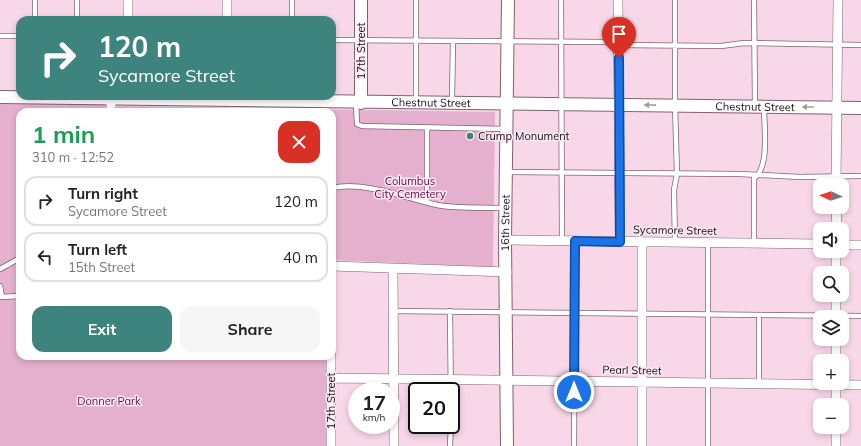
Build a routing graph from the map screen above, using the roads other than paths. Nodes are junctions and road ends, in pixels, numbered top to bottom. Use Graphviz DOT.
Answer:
graph roads {
  1 [pos="35,0"];
  2 [pos="77,0"];
  3 [pos="128,0"];
  4 [pos="227,0"];
  5 [pos="292,0"];
  6 [pos="361,0"];
  7 [pos="416,0"];
  8 [pos="508,0"];
  9 [pos="561,0"];
  10 [pos="618,0"];
  11 [pos="675,0"];
  12 [pos="754,0"];
  13 [pos="838,0"];
  14 [pos="35,16"];
  15 [pos="77,16"];
  16 [pos="128,16"];
  17 [pos="227,16"];
  18 [pos="292,16"];
  19 [pos="0,36"];
  20 [pos="16,36"];
  21 [pos="336,40"];
  22 [pos="361,40"];
  23 [pos="415,40"];
  24 [pos="452,41"];
  25 [pos="507,42"];
  26 [pos="562,43"];
  27 [pos="755,44"];
  28 [pos="619,45"];
  29 [pos="837,45"];
  30 [pos="861,45"];
  31 [pos="675,46"];
  32 [pos="0,97"];
  33 [pos="16,97"];
  34 [pos="313,100"];
  35 [pos="358,102"];
  36 [pos="416,103"];
  37 [pos="452,103"];
  38 [pos="507,103"];
  39 [pos="562,104"];
  40 [pos="620,105"];
  41 [pos="675,105"];
  42 [pos="759,107"];
  43 [pos="836,107"];
  44 [pos="861,108"];
  45 [pos="427,128"];
  46 [pos="506,129"];
  47 [pos="506,172"];
  48 [pos="562,172"];
  49 [pos="620,173"];
  50 [pos="677,174"];
  51 [pos="759,175"];
  52 [pos="861,176"];
  53 [pos="836,178"];
  54 [pos="849,178"];
  55 [pos="813,179"];
  56 [pos="336,188"];
  57 [pos="427,202"];
  58 [pos="506,208"];
  59 [pos="505,240"];
  60 [pos="562,241"];
  61 [pos="575,241"];
  62 [pos="620,242"];
  63 [pos="642,242"];
  64 [pos="675,242"];
  65 [pos="708,243"];
  66 [pos="754,243"];
  67 [pos="813,244"];
  68 [pos="849,245"];
  69 [pos="861,245"];
  70 [pos="16,260"];
  71 [pos="336,266"];
  72 [pos="0,269"];
  73 [pos="393,269"];
  74 [pos="506,272"];
  75 [pos="0,286"];
  76 [pos="16,296"];
  77 [pos="1,297"];
  78 [pos="393,311"];
  79 [pos="450,311"];
  80 [pos="507,311"];
  81 [pos="574,313"];
  82 [pos="642,313"];
  83 [pos="708,314"];
  84 [pos="813,316"];
  85 [pos="849,316"];
  86 [pos="861,316"];
  87 [pos="759,319"];
  88 [pos="331,360"];
  89 [pos="331,378"];
  90 [pos="394,379"];
  91 [pos="451,380"];
  92 [pos="507,380"];
  93 [pos="574,382"];
  94 [pos="643,382"];
  95 [pos="708,383"];
  96 [pos="759,384"];
  97 [pos="813,384"];
  98 [pos="849,385"];
  99 [pos="861,385"];
  100 [pos="450,434"];
  101 [pos="836,434"];
  102 [pos="331,446"];
  103 [pos="394,446"];
  104 [pos="450,446"];
  105 [pos="507,446"];
  106 [pos="574,446"];
  107 [pos="642,446"];
  108 [pos="708,446"];
  109 [pos="836,446"];
  1 -- 14 [label="lane"];
  2 -- 15 [label="lane"];
  3 -- 16 [label="street"];
  4 -- 17 [label="street"];
  5 -- 18 [label="lane"];
  6 -- 22 [label="street, 17th Street"];
  7 -- 23 [label="lane"];
  8 -- 25 [label="street, 16th Street"];
  9 -- 26 [label="lane"];
  10 -- 28 [label="street"];
  11 -- 31 [label="lane"];
  12 -- 27 [label="lane"];
  13 -- 29 [label="street"];
  19 -- 20 [label="lane"];
  21 -- 22 [label="lane"];
  22 -- 23 [label="lane"];
  22 -- 35 [label="street, 17th Street"];
  23 -- 24 [label="lane"];
  23 -- 36 [label="lane"];
  24 -- 25 [label="lane"];
  24 -- 37 [label="lane"];
  25 -- 26 [label="lane"];
  25 -- 38 [label="street, 16th Street"];
  26 -- 28 [label="lane"];
  26 -- 39 [label="lane"];
  27 -- 29 [label="lane"];
  27 -- 31 [label="lane"];
  27 -- 42 [label="lane"];
  28 -- 31 [label="lane"];
  28 -- 40 [label="street"];
  29 -- 30 [label="lane"];
  29 -- 43 [label="street"];
  31 -- 41 [label="lane"];
  32 -- 33 [label="street, Chestnut Street"];
  34 -- 35 [label="street, Chestnut Street"];
  35 -- 36 [label="street, Chestnut Street"];
  35 -- 45 [label="lane"];
  36 -- 37 [label="street, Chestnut Street"];
  37 -- 38 [label="street, Chestnut Street"];
  38 -- 39 [label="street, Chestnut Street"];
  38 -- 46 [label="street, 16th Street"];
  39 -- 40 [label="street, Chestnut Street"];
  39 -- 48 [label="lane"];
  41 -- 40 [label="street, Chestnut Street, one-way"];
  40 -- 49 [label="street"];
  41 -- 42 [label="street, Chestnut Street"];
  41 -- 50 [label="lane"];
  43 -- 42 [label="street, Chestnut Street, one-way"];
  42 -- 51 [label="lane"];
  43 -- 44 [label="street, Chestnut Street"];
  43 -- 53 [label="street"];
  45 -- 46 [label="lane"];
  45 -- 57 [label="lane"];
  46 -- 47 [label="street, 16th Street"];
  47 -- 48 [label="lane"];
  47 -- 58 [label="street, 16th Street"];
  48 -- 49 [label="lane"];
  48 -- 60 [label="lane"];
  49 -- 50 [label="lane"];
  49 -- 62 [label="street"];
  50 -- 51 [label="lane"];
  50 -- 64 [label="lane"];
  51 -- 55 [label="lane"];
  51 -- 66 [label="lane"];
  52 -- 54 [label="lane"];
  56 -- 57 [label="lane"];
  57 -- 58 [label="lane"];
  58 -- 59 [label="street, 16th Street"];
  59 -- 60 [label="street, Sycamore Street"];
  59 -- 74 [label="street, 16th Street"];
  60 -- 61 [label="street, Sycamore Street"];
  61 -- 62 [label="street, Sycamore Street"];
  61 -- 81 [label="lane"];
  62 -- 63 [label="street, Sycamore Street"];
  63 -- 64 [label="street, Sycamore Street"];
  63 -- 82 [label="street"];
  64 -- 65 [label="street, Sycamore Street"];
  65 -- 66 [label="street, Sycamore Street"];
  65 -- 83 [label="lane"];
  66 -- 67 [label="street, Sycamore Street"];
  68 -- 69 [label="street"];
  70 -- 72 [label="lane"];
  71 -- 73 [label="street"];
  73 -- 74 [label="street"];
  73 -- 78 [label="street"];
  74 -- 80 [label="street, 16th Street"];
  75 -- 77 [label="lane"];
  76 -- 77 [label="lane"];
  78 -- 79 [label="lane"];
  78 -- 90 [label="street"];
  79 -- 80 [label="lane"];
  79 -- 91 [label="lane"];
  80 -- 81 [label="lane"];
  80 -- 92 [label="street, 16th Street"];
  81 -- 82 [label="lane"];
  81 -- 93 [label="lane"];
  82 -- 83 [label="lane"];
  82 -- 94 [label="street"];
  83 -- 84 [label="lane"];
  83 -- 95 [label="lane"];
  85 -- 86 [label="lane"];
  87 -- 96 [label="lane"];
  88 -- 89 [label="street, 17th Street"];
  89 -- 90 [label="street, Pearl Street"];
  89 -- 102 [label="street, 17th Street"];
  90 -- 91 [label="street, Pearl Street"];
  90 -- 103 [label="street"];
  91 -- 92 [label="street, Pearl Street"];
  92 -- 93 [label="street, Pearl Street"];
  92 -- 105 [label="street, 16th Street"];
  93 -- 94 [label="street, Pearl Street"];
  93 -- 106 [label="lane"];
  94 -- 95 [label="street, Pearl Street"];
  94 -- 107 [label="street"];
  95 -- 96 [label="street, Pearl Street"];
  95 -- 108 [label="lane"];
  96 -- 97 [label="street, Pearl Street"];
  98 -- 99 [label="street, Pearl Street"];
  100 -- 104 [label="lane"];
  101 -- 109 [label="street"];
}
